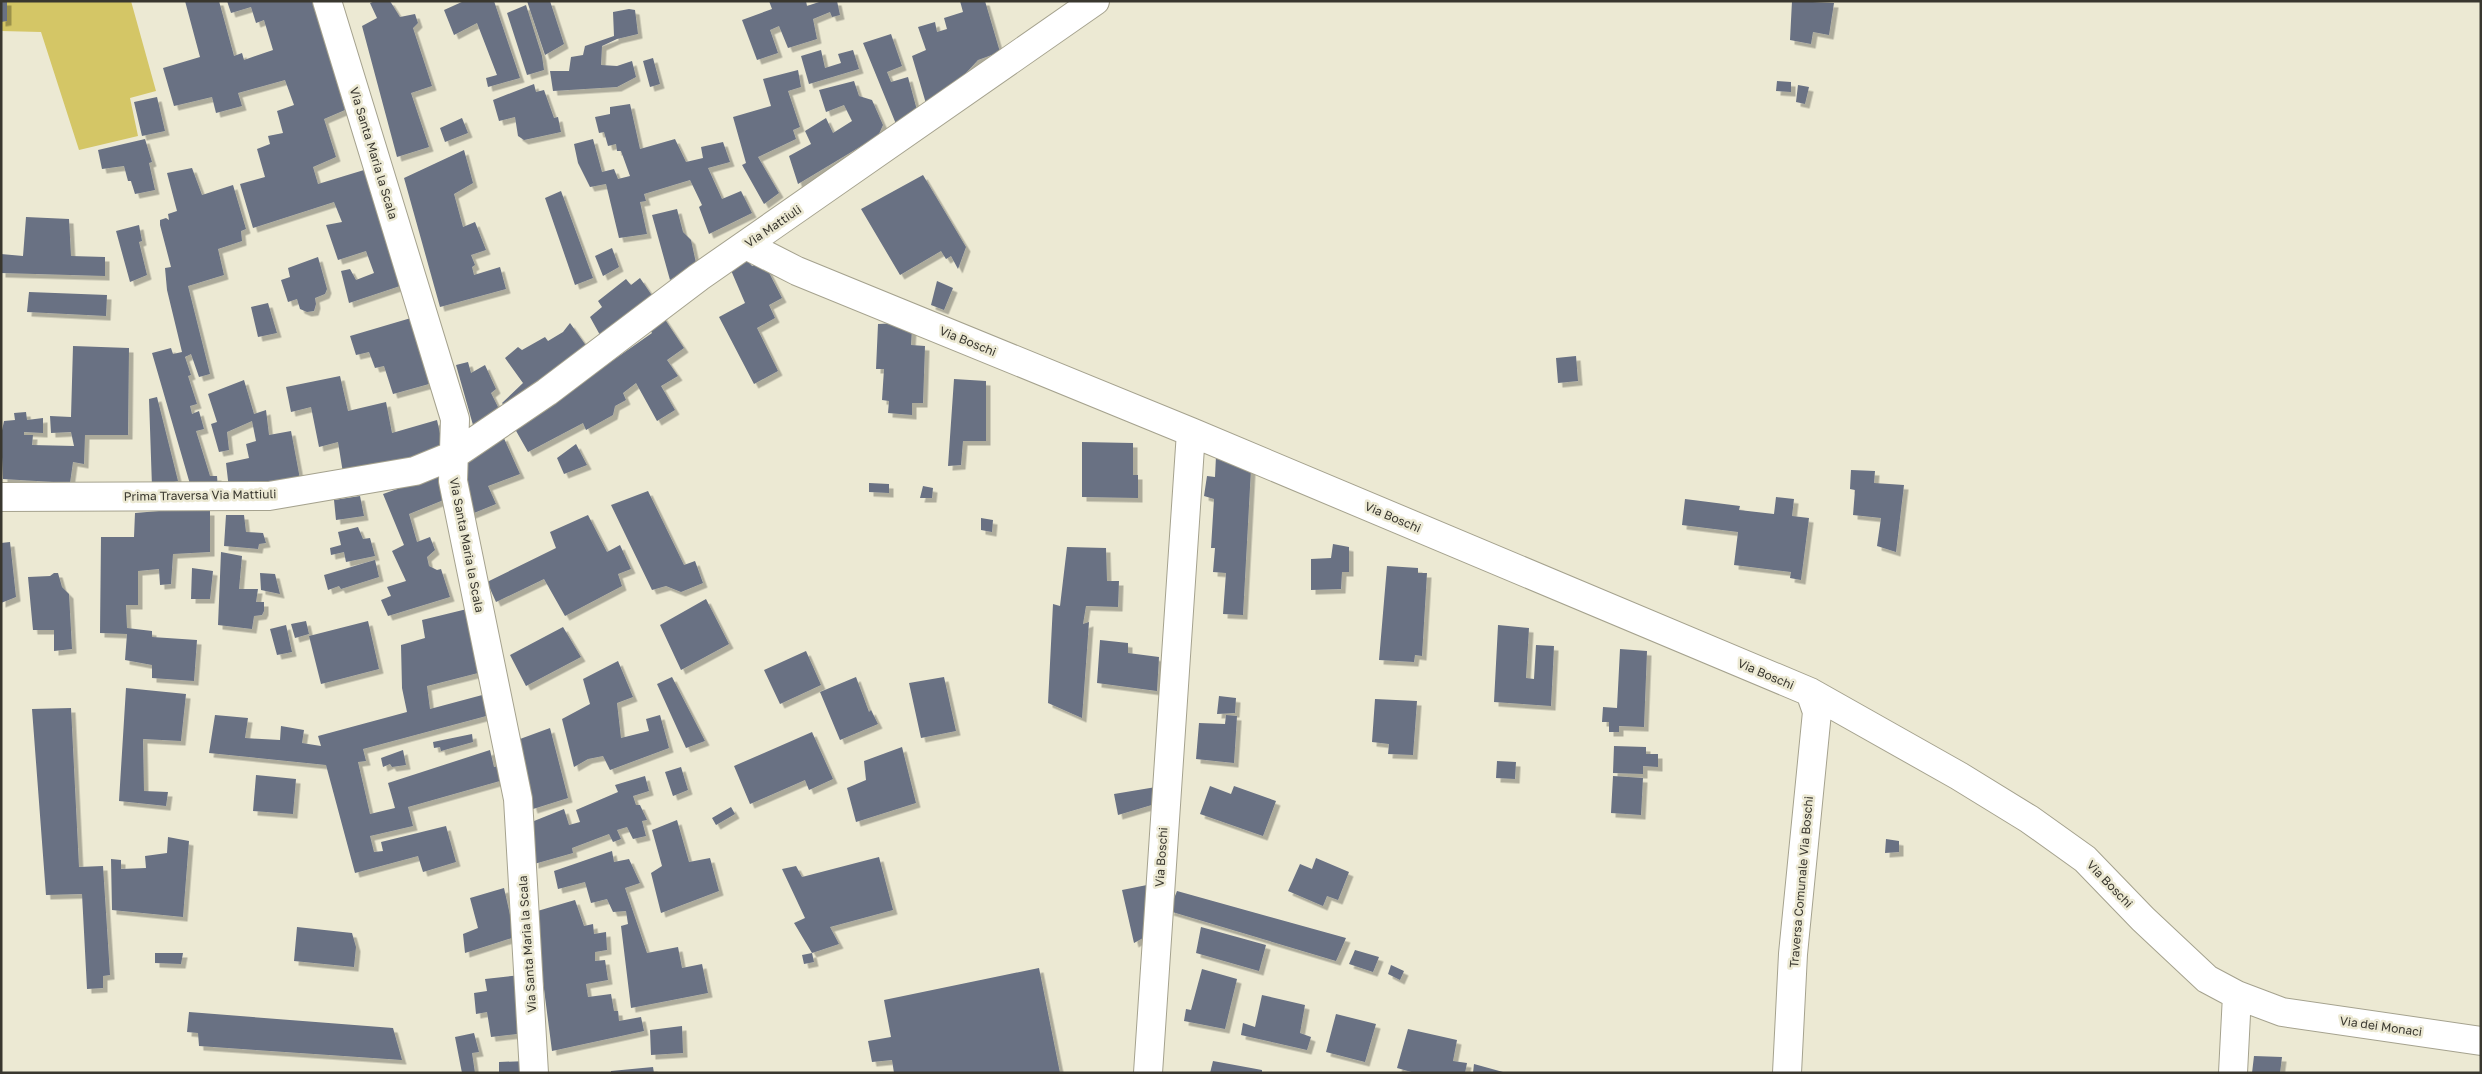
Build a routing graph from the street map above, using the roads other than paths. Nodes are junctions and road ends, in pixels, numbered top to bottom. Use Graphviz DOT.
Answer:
graph roads {
  1 [pos="327,1"];
  2 [pos="1095,1"];
  3 [pos="746,245"];
  4 [pos="1192,432"];
  5 [pos="454,455"];
  6 [pos="1,497"];
  7 [pos="1810,692"];
  8 [pos="2236,995"];
  9 [pos="2282,1012"];
  10 [pos="2481,1041"];
  11 [pos="534,1073"];
  12 [pos="1148,1073"];
  13 [pos="1787,1073"];
  14 [pos="2233,1073"];
  1 -- 5 [label="street, Via Santa Maria la Scala"];
  2 -- 3 [label="street, Via Mattiuli"];
  3 -- 4 [label="street, Via Boschi"];
  3 -- 5 [label="street, Via Mattiuli"];
  4 -- 7 [label="street, Via Boschi"];
  4 -- 12 [label="street, Via Boschi"];
  5 -- 6 [label="street, Prima Traversa Via Mattiuli"];
  5 -- 11 [label="street, Via Santa Maria la Scala"];
  7 -- 8 [label="street, Via Boschi"];
  7 -- 13 [label="street, Traversa Comunale Via Boschi"];
  8 -- 9 [label="street, Via Boschi"];
  8 -- 14 [label="street"];
  9 -- 10 [label="street, Via dei Monaci"];
}
